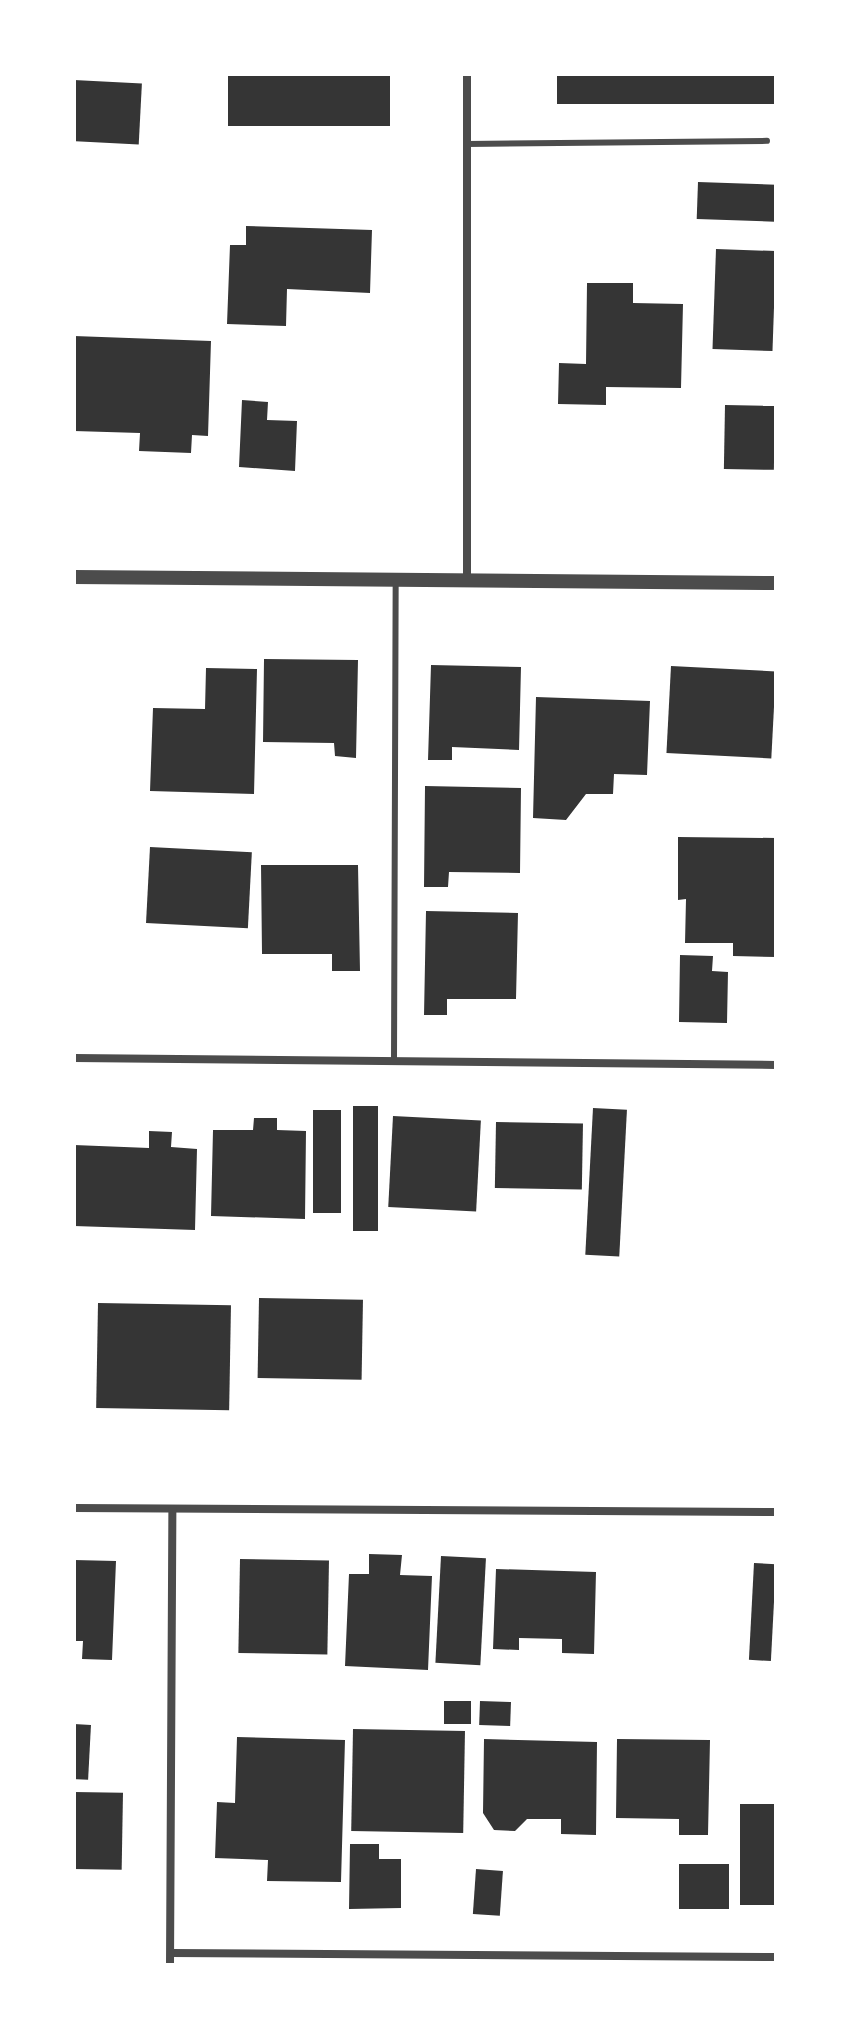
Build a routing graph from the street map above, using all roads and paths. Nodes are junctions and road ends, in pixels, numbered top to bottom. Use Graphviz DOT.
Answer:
graph roads {
  1 [pos="467,74"];
  2 [pos="767,141"];
  3 [pos="467,144"];
  4 [pos="74,577"];
  5 [pos="396,580"];
  6 [pos="467,580"];
  7 [pos="776,583"];
  8 [pos="74,1058"];
  9 [pos="394,1061"];
  10 [pos="776,1065"];
  11 [pos="74,1508"];
  12 [pos="172,1509"];
  13 [pos="776,1512"];
  14 [pos="171,1953"];
  15 [pos="776,1957"];
  16 [pos="170,1965"];
  1 -- 3 [label="street"];
  2 -- 3 [label="lane"];
  3 -- 6 [label="street"];
  4 -- 5 [label="street"];
  5 -- 6 [label="street"];
  5 -- 9 [label="lane"];
  6 -- 7 [label="street"];
  8 -- 9 [label="street"];
  9 -- 10 [label="street"];
  11 -- 12 [label="street"];
  12 -- 13 [label="street"];
  12 -- 14 [label="street"];
  14 -- 15 [label="street"];
  14 -- 16 [label="street"];
}
